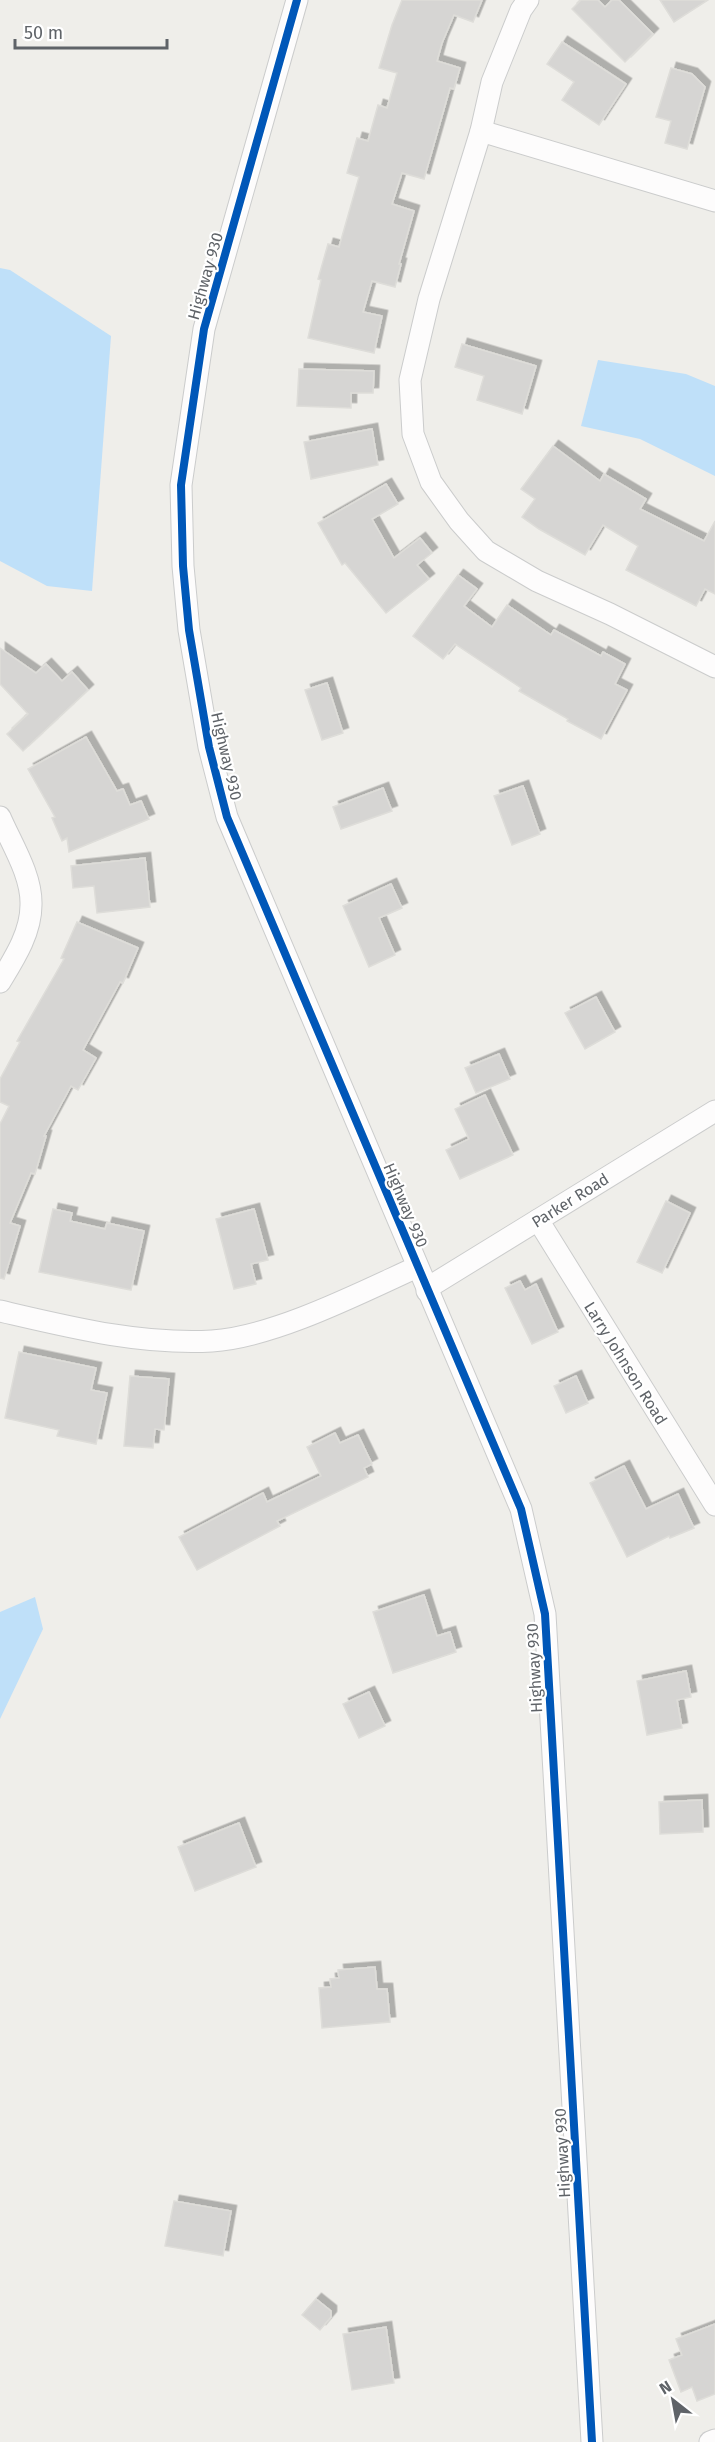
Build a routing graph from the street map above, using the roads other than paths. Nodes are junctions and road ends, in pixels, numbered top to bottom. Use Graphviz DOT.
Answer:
graph roads {
  1 [pos="297,0"];
  2 [pos="528,0"];
  3 [pos="481,131"];
  4 [pos="715,201"];
  5 [pos="715,667"];
  6 [pos="0,817"];
  7 [pos="0,982"];
  8 [pos="715,1111"];
  9 [pos="538,1220"];
  10 [pos="417,1267"];
  11 [pos="427,1291"];
  12 [pos="0,1311"];
  13 [pos="715,1505"];
  14 [pos="715,2440"];
  15 [pos="592,2442"];
  16 [pos="710,2442"];
  1 -- 10 [label="street, Highway 930"];
  2 -- 3 [label="street"];
  3 -- 4 [label="street"];
  3 -- 5 [label="street"];
  6 -- 7 [label="street"];
  8 -- 9 [label="street, Parker Road"];
  9 -- 11 [label="street, Parker Road"];
  9 -- 13 [label="street, Larry Johnson Road"];
  10 -- 11 [label="street, Highway 930"];
  10 -- 12 [label="street"];
  11 -- 15 [label="street, Highway 930"];
  14 -- 16 [label="street"];
}
